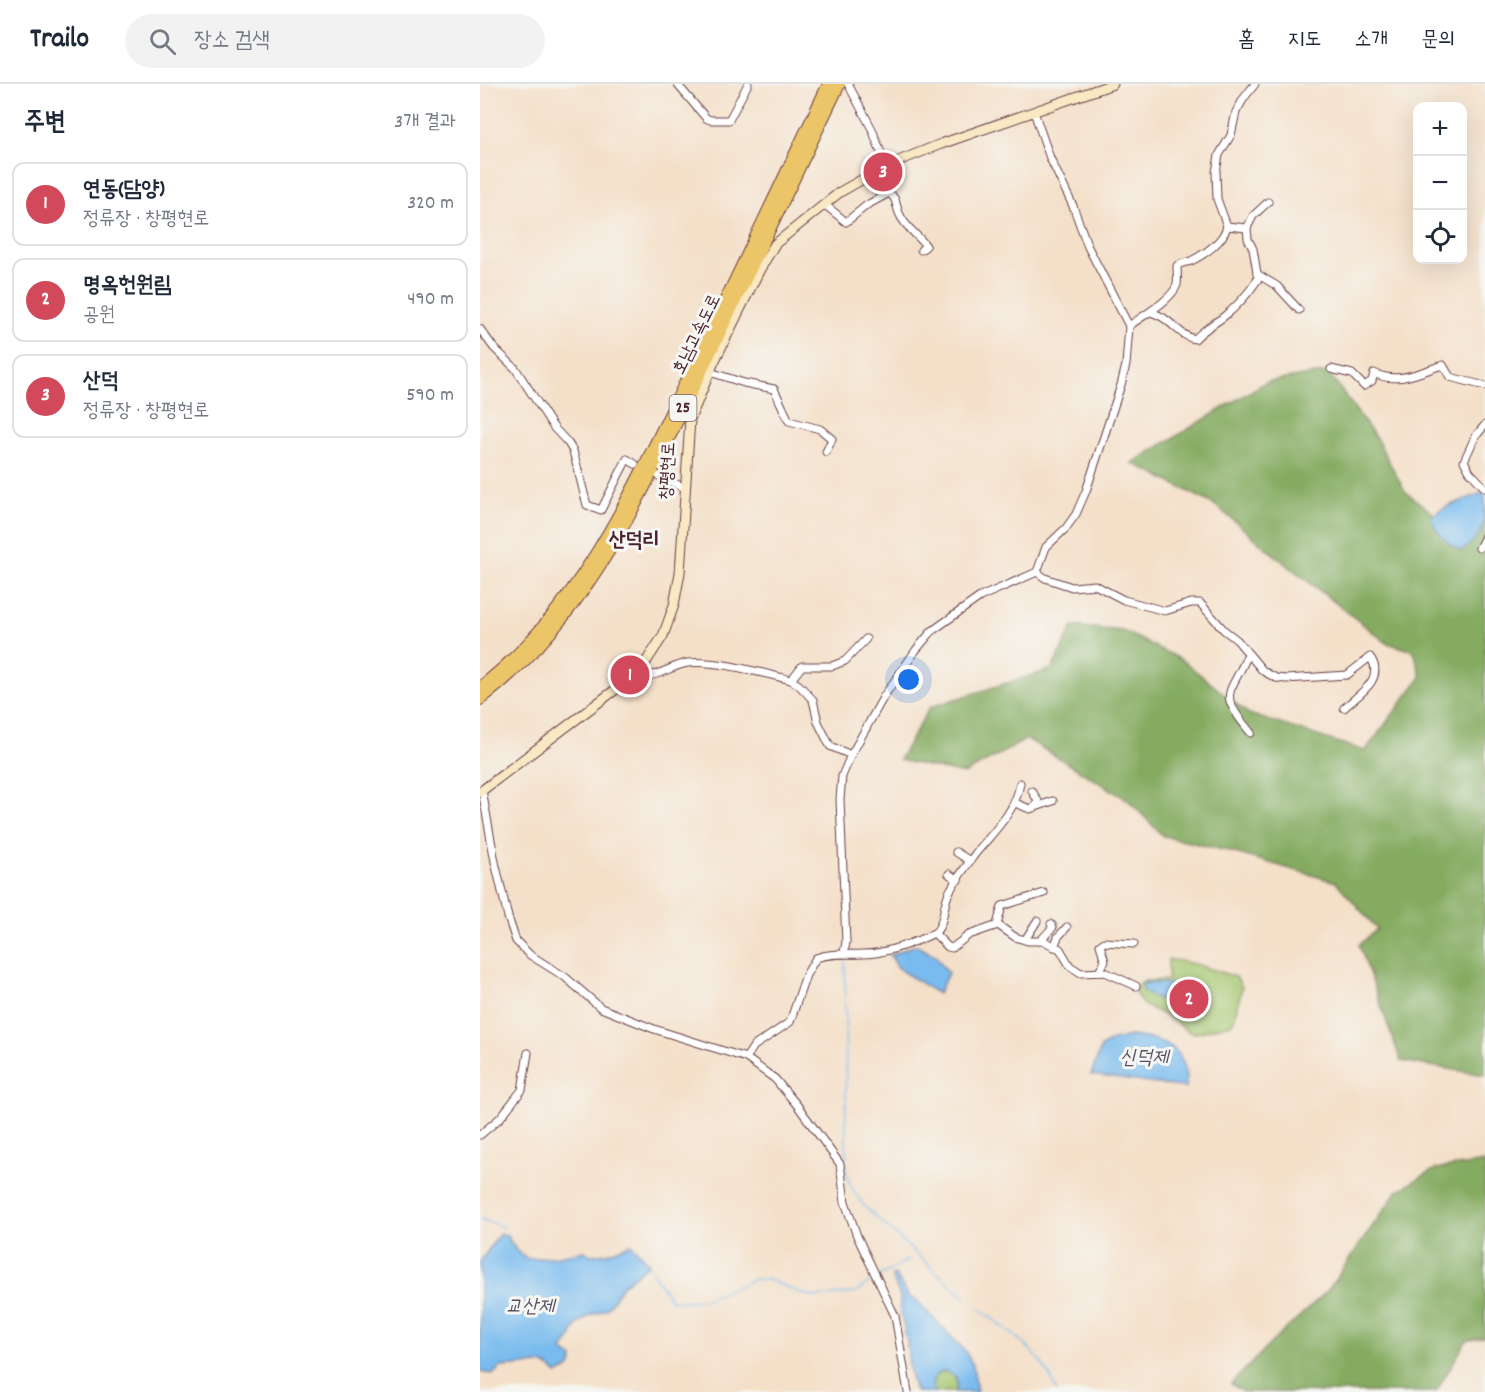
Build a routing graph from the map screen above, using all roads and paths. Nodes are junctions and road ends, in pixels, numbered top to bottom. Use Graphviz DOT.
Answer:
graph roads {
  1 [pos="677,84"];
  2 [pos="748,84"];
  3 [pos="829,84"];
  4 [pos="839,84"];
  5 [pos="848,84"];
  6 [pos="1113,84"];
  7 [pos="1255,84"];
  8 [pos="1034,112"];
  9 [pos="886,166"];
  10 [pos="1268,202"];
  11 [pos="824,204"];
  12 [pos="1227,226"];
  13 [pos="1247,228"];
  14 [pos="921,250"];
  15 [pos="1257,274"];
  16 [pos="1299,310"];
  17 [pos="1151,312"];
  18 [pos="1129,326"];
  19 [pos="480,329"];
  20 [pos="1331,369"];
  21 [pos="710,372"];
  22 [pos="1485,386"];
  23 [pos="1485,425"];
  24 [pos="826,452"];
  25 [pos="635,464"];
  26 [pos="659,476"];
  27 [pos="685,488"];
  28 [pos="1485,488"];
  29 [pos="1485,536"];
  30 [pos="1479,548"];
  31 [pos="1037,572"];
  32 [pos="866,639"];
  33 [pos="1248,654"];
  34 [pos="640,671"];
  35 [pos="791,680"];
  36 [pos="480,688"];
  37 [pos="480,699"];
  38 [pos="1344,708"];
  39 [pos="1251,733"];
  40 [pos="851,755"];
  41 [pos="1020,783"];
  42 [pos="481,791"];
  43 [pos="1032,791"];
  44 [pos="1053,801"];
  45 [pos="1015,803"];
  46 [pos="1035,807"];
  47 [pos="957,852"];
  48 [pos="970,861"];
  49 [pos="949,874"];
  50 [pos="957,880"];
  51 [pos="1044,893"];
  52 [pos="1037,921"];
  53 [pos="1051,924"];
  54 [pos="997,925"];
  55 [pos="1067,927"];
  56 [pos="934,933"];
  57 [pos="1025,940"];
  58 [pos="1040,941"];
  59 [pos="1134,944"];
  60 [pos="1054,947"];
  61 [pos="844,953"];
  62 [pos="1099,972"];
  63 [pos="1136,986"];
  64 [pos="528,1053"];
  65 [pos="746,1058"];
  66 [pos="480,1135"];
  67 [pos="908,1392"];
  1 -- 2 [label="street"];
  3 -- 36 [label="highway, 호남고속도로 / 25"];
  4 -- 37 [label="highway, 호남고속도로 / 25"];
  5 -- 9 [label="street"];
  6 -- 8 [label="main road, 창평현로"];
  7 -- 12 [label="street"];
  8 -- 9 [label="main road, 창평현로"];
  8 -- 18 [label="street"];
  9 -- 11 [label="main road, 창평현로"];
  10 -- 13 [label="street"];
  11 -- 14 [label="street"];
  11 -- 21 [label="main road, 창평현로"];
  12 -- 13 [label="street"];
  12 -- 17 [label="street"];
  13 -- 15 [label="street"];
  15 -- 16 [label="street"];
  15 -- 17 [label="street"];
  17 -- 18 [label="street"];
  18 -- 31 [label="street"];
  19 -- 25 [label="street"];
  20 -- 22 [label="street"];
  21 -- 24 [label="street"];
  21 -- 27 [label="main road, 창평현로"];
  23 -- 28 [label="street"];
  26 -- 27 [label="street"];
  27 -- 34 [label="main road, 창평현로"];
  29 -- 30 [label="street"];
  31 -- 33 [label="street"];
  31 -- 40 [label="street"];
  32 -- 35 [label="street"];
  33 -- 38 [label="street"];
  33 -- 39 [label="street"];
  34 -- 35 [label="street"];
  34 -- 42 [label="main road, 창평현로"];
  35 -- 40 [label="street"];
  40 -- 61 [label="street"];
  41 -- 45 [label="street"];
  42 -- 65 [label="street"];
  43 -- 46 [label="street"];
  44 -- 46 [label="street"];
  45 -- 46 [label="street"];
  45 -- 48 [label="street"];
  47 -- 48 [label="street"];
  48 -- 50 [label="street"];
  49 -- 50 [label="street"];
  50 -- 56 [label="street"];
  51 -- 54 [label="street"];
  52 -- 57 [label="street"];
  53 -- 58 [label="street"];
  54 -- 56 [label="street"];
  54 -- 57 [label="street"];
  55 -- 60 [label="street"];
  56 -- 61 [label="street"];
  57 -- 58 [label="street"];
  58 -- 60 [label="street"];
  59 -- 62 [label="street"];
  60 -- 62 [label="street"];
  61 -- 65 [label="street"];
  62 -- 63 [label="street"];
  64 -- 66 [label="street"];
  65 -- 67 [label="street"];
}
